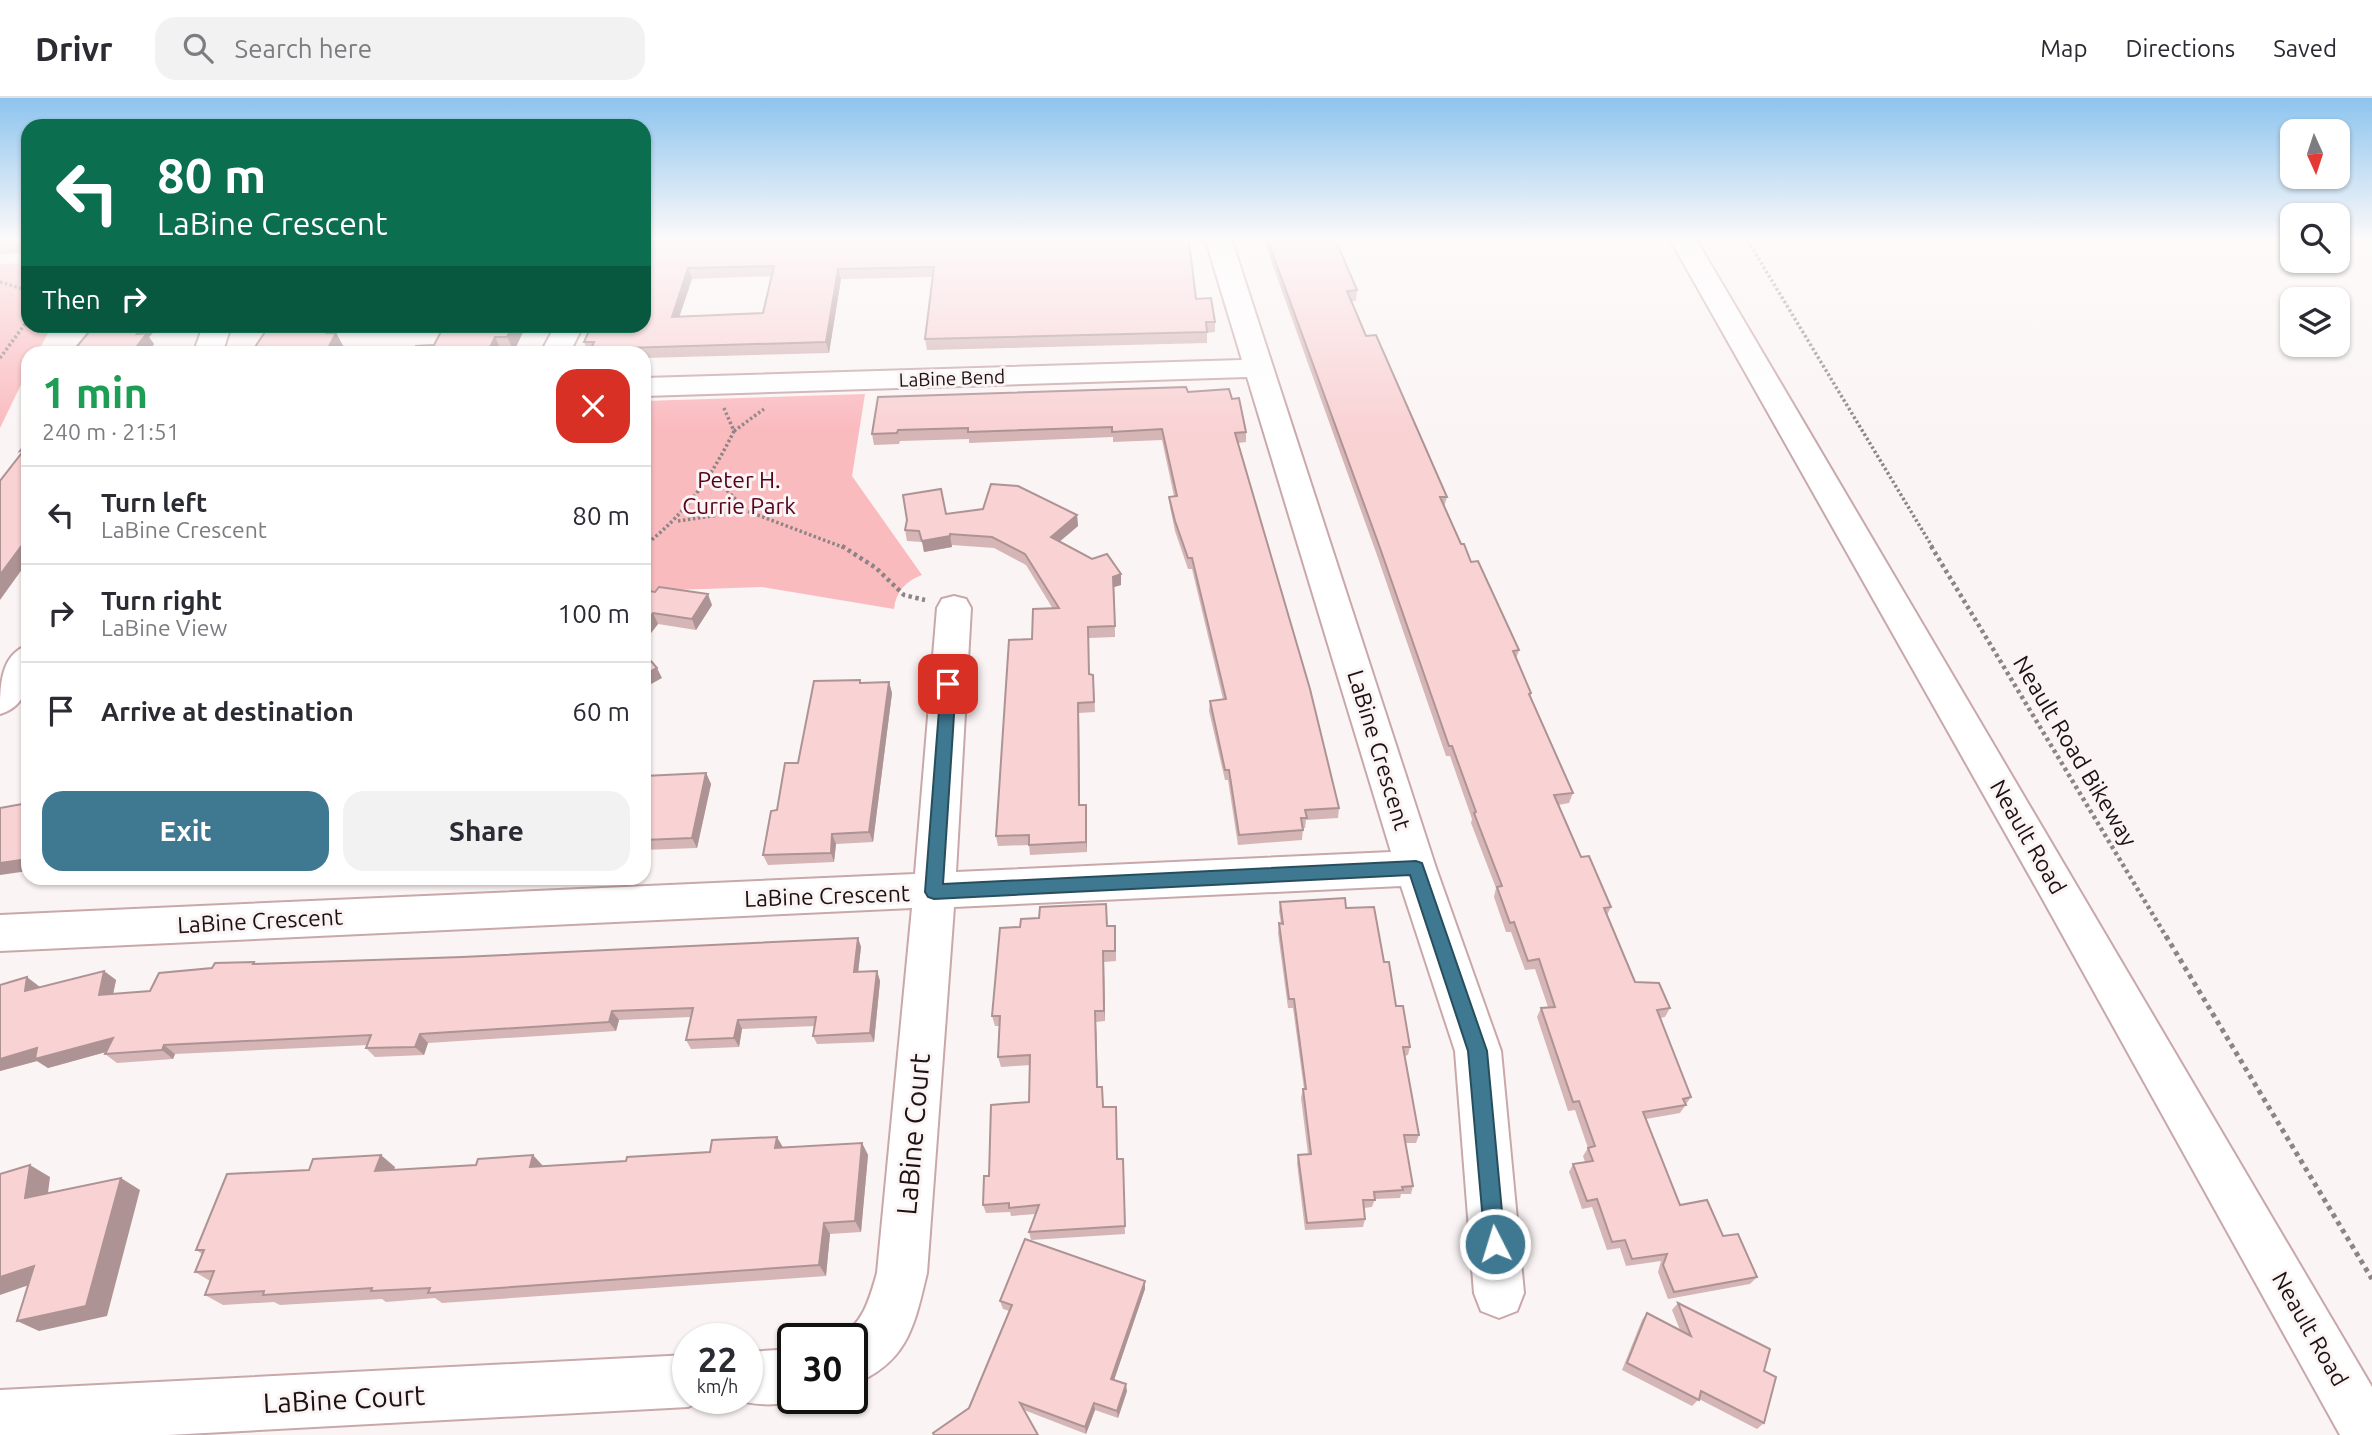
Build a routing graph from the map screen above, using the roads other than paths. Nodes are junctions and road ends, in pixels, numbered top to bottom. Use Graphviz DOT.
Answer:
graph roads {
  1 [pos="1239,303"];
  2 [pos="1720,303"];
  3 [pos="1259,368"];
  4 [pos="651,387"];
  5 [pos="954,608"];
  6 [pos="21,668"];
  7 [pos="0,700"];
  8 [pos="1416,868"];
  9 [pos="934,892"];
  10 [pos="0,933"];
  11 [pos="1499,1293"];
  12 [pos="868,1348"];
  13 [pos="672,1382"];
  14 [pos="0,1417"];
  15 [pos="2370,1435"];
  1 -- 3 [label="street, LaBine Crescent"];
  2 -- 15 [label="street, Neault Road"];
  3 -- 4 [label="street, LaBine Bend"];
  3 -- 8 [label="street, LaBine Crescent"];
  5 -- 9 [label="street, LaBine Court"];
  6 -- 7 [label="street"];
  8 -- 9 [label="street, LaBine Crescent"];
  8 -- 11 [label="street"];
  9 -- 10 [label="street, LaBine Crescent"];
  9 -- 12 [label="street, LaBine Court"];
  13 -- 14 [label="street, LaBine Court"];
}
